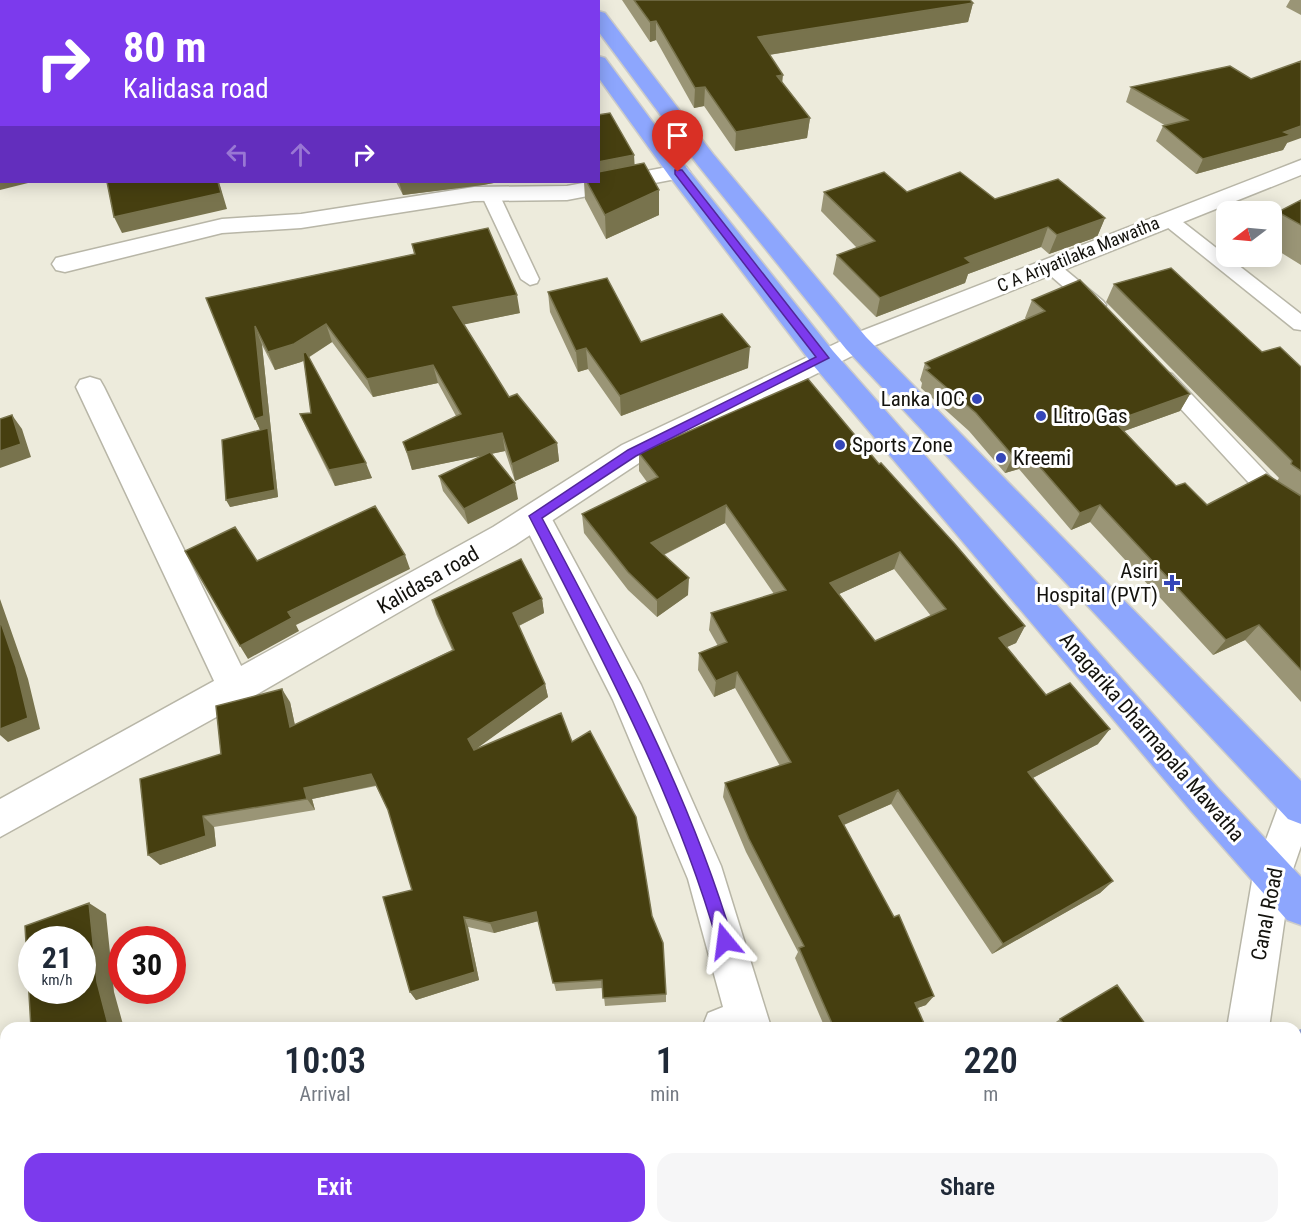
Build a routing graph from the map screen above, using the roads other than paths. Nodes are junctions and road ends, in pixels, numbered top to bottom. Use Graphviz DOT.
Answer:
graph roads {
  1 [pos="600,20"];
  2 [pos="600,65"];
  3 [pos="1301,167"];
  4 [pos="678,172"];
  5 [pos="490,194"];
  6 [pos="1168,219"];
  7 [pos="65,264"];
  8 [pos="1050,266"];
  9 [pos="530,279"];
  10 [pos="1110,321"];
  11 [pos="1301,324"];
  12 [pos="856,343"];
  13 [pos="823,358"];
  14 [pos="1150,363"];
  15 [pos="90,387"];
  16 [pos="1301,512"];
  17 [pos="535,516"];
  18 [pos="235,689"];
  19 [pos="1299,806"];
  20 [pos="0,819"];
  21 [pos="1274,877"];
  22 [pos="1301,906"];
  23 [pos="748,1022"];
  24 [pos="1249,1022"];
  1 -- 12 [label="highway"];
  2 -- 4 [label="highway, Anagarika Dharmapala Mawatha"];
  3 -- 6 [label="street, C A Ariyatilaka Mawatha"];
  4 -- 5 [label="street"];
  4 -- 13 [label="highway, Anagarika Dharmapala Mawatha"];
  5 -- 7 [label="street"];
  5 -- 9 [label="lane"];
  6 -- 8 [label="street, C A Ariyatilaka Mawatha"];
  6 -- 11 [label="lane"];
  8 -- 10 [label="lane"];
  8 -- 12 [label="street, C A Ariyatilaka Mawatha"];
  12 -- 13 [label="street, Kalidasa road"];
  12 -- 19 [label="highway"];
  13 -- 17 [label="street, Kalidasa road"];
  13 -- 21 [label="highway, Anagarika Dharmapala Mawatha"];
  14 -- 16 [label="lane"];
  15 -- 18 [label="street"];
  17 -- 18 [label="street, Kalidasa road"];
  17 -- 23 [label="street"];
  18 -- 20 [label="street, Kalidasa road"];
  19 -- 21 [label="street, Canal Road"];
  21 -- 22 [label="highway, Anagarika Dharmapala Mawatha"];
  21 -- 24 [label="street, Canal Road"];
}
